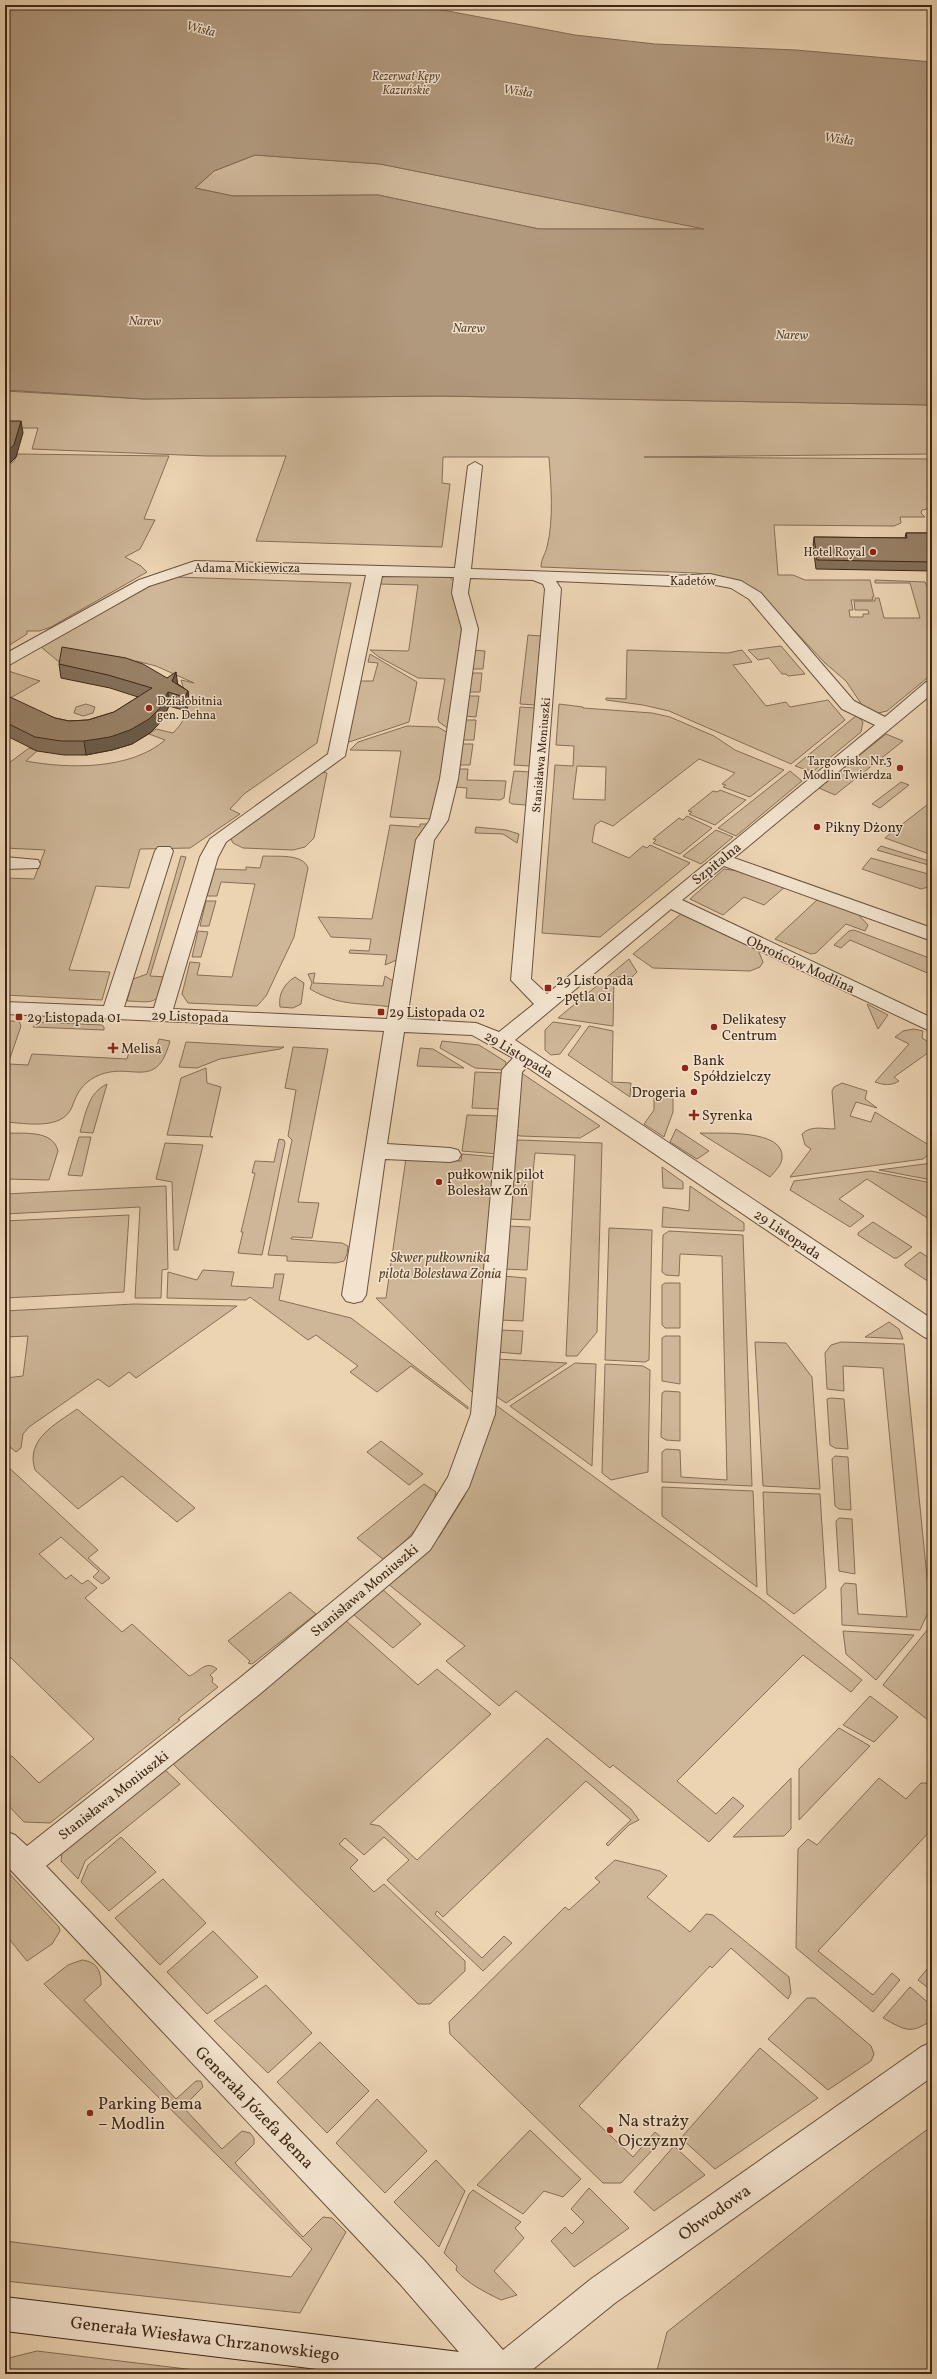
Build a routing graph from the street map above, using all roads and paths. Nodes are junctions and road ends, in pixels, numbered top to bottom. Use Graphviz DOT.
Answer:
graph roads {
  1 [pos="475,466"];
  2 [pos="375,571"];
  3 [pos="463,574"];
  4 [pos="536,575"];
  5 [pos="5,661"];
  6 [pos="932,686"];
  7 [pos="886,724"];
  8 [pos="164,851"];
  9 [pos="721,859"];
  10 [pos="5,863"];
  11 [pos="31,864"];
  12 [pos="669,901"];
  13 [pos="932,935"];
  14 [pos="547,1005"];
  15 [pos="5,1008"];
  16 [pos="112,1012"];
  17 [pos="162,1014"];
  18 [pos="396,1025"];
  19 [pos="932,1026"];
  20 [pos="501,1041"];
  21 [pos="526,1057"];
  22 [pos="376,1151"];
  23 [pos="450,1155"];
  24 [pos="354,1295"];
  25 [pos="932,1331"];
  26 [pos="15,1855"];
  27 [pos="932,2058"];
  28 [pos="5,2314"];
  29 [pos="501,2374"];
  1 -- 3 [label="street"];
  2 -- 3 [label="street, Adama Mickiewicza"];
  2 -- 5 [label="street, Adama Mickiewicza"];
  2 -- 17 [label="street"];
  3 -- 4 [label="street"];
  3 -- 18 [label="street"];
  4 -- 7 [label="street, Kadetów"];
  4 -- 14 [label="street, Stanisława Moniuszki"];
  6 -- 7 [label="street, Szpitalna"];
  7 -- 9 [label="street, Szpitalna"];
  8 -- 16 [label="street"];
  9 -- 12 [label="street, Szpitalna"];
  9 -- 13 [label="street"];
  10 -- 11 [label="street"];
  12 -- 14 [label="street, Szpitalna"];
  12 -- 19 [label="street, Obrońców Modlina"];
  14 -- 20 [label="street, Szpitalna"];
  15 -- 16 [label="street, 29 Listopada"];
  16 -- 17 [label="street, 29 Listopada"];
  17 -- 18 [label="street, 29 Listopada"];
  18 -- 20 [label="street, 29 Listopada"];
  18 -- 22 [label="street"];
  20 -- 21 [label="street, 29 Listopada"];
  21 -- 25 [label="street, 29 Listopada"];
  21 -- 26 [label="street, Stanisława Moniuszki"];
  22 -- 23 [label="street"];
  22 -- 24 [label="street"];
  26 -- 29 [label="street, Generała Józefa Bema"];
  27 -- 29 [label="street, Obwodowa"];
  28 -- 29 [label="street, Generała Wiesława Chrzanowskiego"];
}
